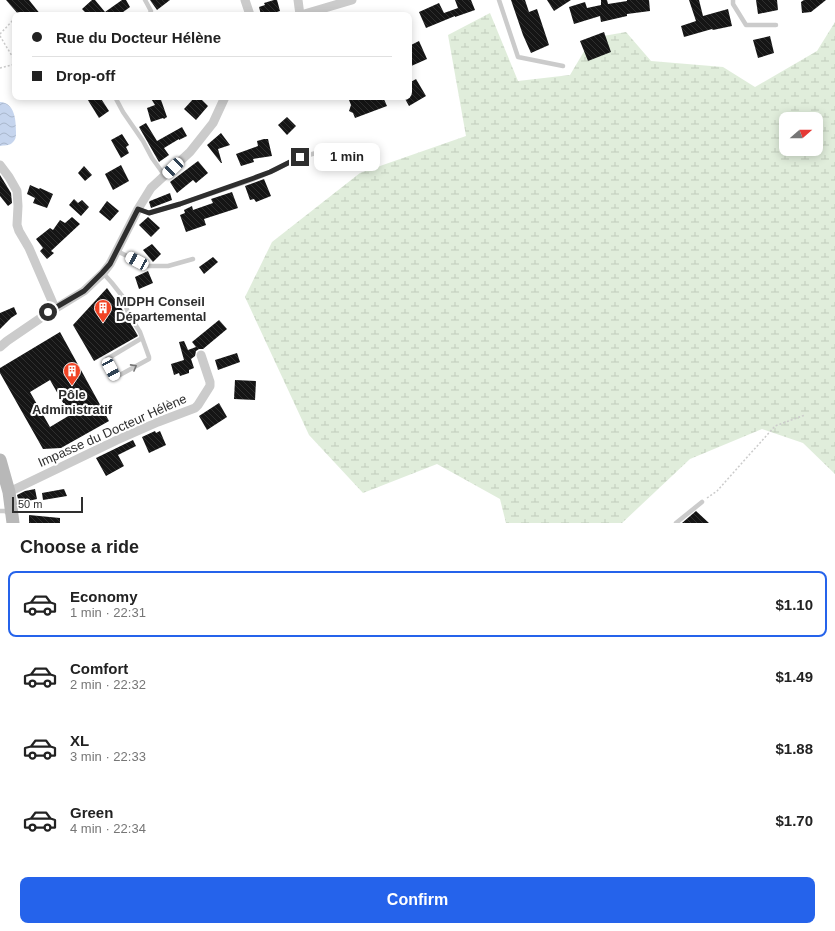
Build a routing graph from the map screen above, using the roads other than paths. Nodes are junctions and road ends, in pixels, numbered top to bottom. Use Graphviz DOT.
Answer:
graph roads {
  1 [pos="145,0"];
  2 [pos="245,0"];
  3 [pos="298,0"];
  4 [pos="352,0"];
  5 [pos="499,0"];
  6 [pos="732,0"];
  7 [pos="150,12"];
  8 [pos="249,12"];
  9 [pos="300,12"];
  10 [pos="310,12"];
  11 [pos="776,24"];
  12 [pos="563,66"];
  13 [pos="117,100"];
  14 [pos="222,100"];
  15 [pos="320,152"];
  16 [pos="0,165"];
  17 [pos="165,176"];
  18 [pos="138,209"];
  19 [pos="117,251"];
  20 [pos="193,259"];
  21 [pos="102,273"];
  22 [pos="55,308"];
  23 [pos="142,338"];
  24 [pos="0,348"];
  25 [pos="202,355"];
  26 [pos="0,460"];
  27 [pos="9,492"];
  28 [pos="702,502"];
  29 [pos="0,511"];
  30 [pos="13,519"];
  31 [pos="676,523"];
  1 -- 7 [label="lane"];
  2 -- 8 [label="street"];
  3 -- 9 [label="street"];
  4 -- 10 [label="street"];
  5 -- 12 [label="lane"];
  6 -- 11 [label="lane"];
  13 -- 17 [label="lane"];
  14 -- 17 [label="street"];
  15 -- 18 [label="lane"];
  16 -- 22 [label="street"];
  17 -- 18 [label="street"];
  18 -- 19 [label="street"];
  19 -- 20 [label="lane"];
  19 -- 21 [label="street"];
  21 -- 22 [label="street"];
  21 -- 23 [label="lane"];
  22 -- 24 [label="street"];
  23 -- 23 [label="lane, one-way"];
  25 -- 27 [label="street, Impasse du Docteur Hélène"];
  26 -- 27 [label="main road"];
  27 -- 30 [label="main road"];
  28 -- 31 [label="lane"];
  29 -- 30 [label="lane"];
}
